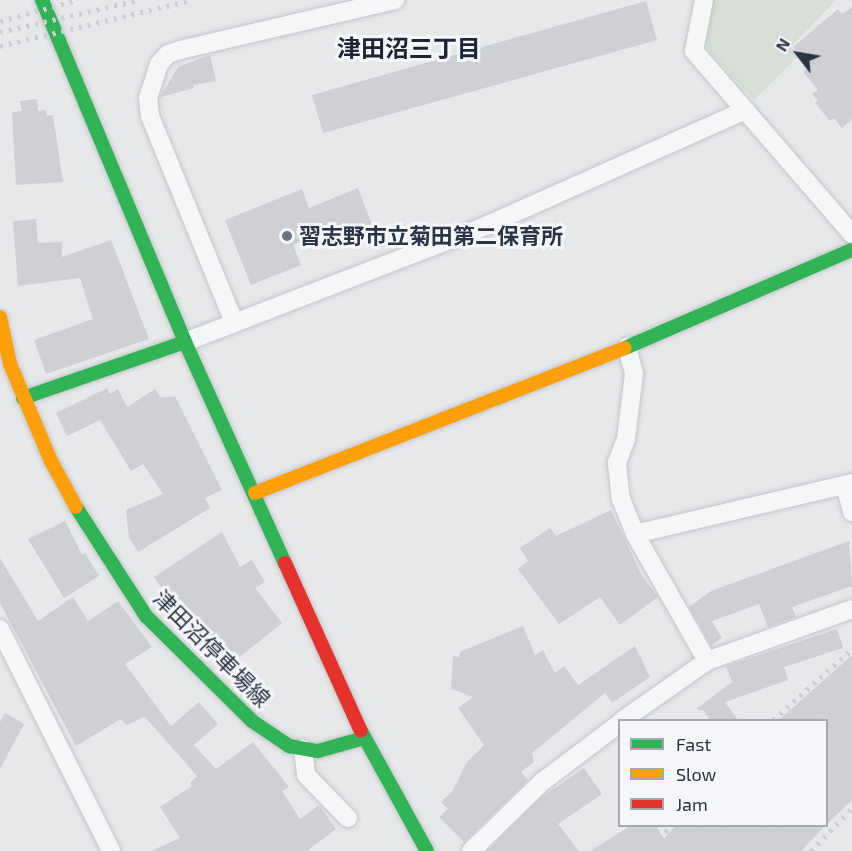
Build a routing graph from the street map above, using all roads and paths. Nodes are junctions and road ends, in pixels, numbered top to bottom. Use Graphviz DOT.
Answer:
graph roads {
  1 [pos="42,0"];
  2 [pos="394,0"];
  3 [pos="704,0"];
  4 [pos="745,110"];
  5 [pos="852,234"];
  6 [pos="852,250"];
  7 [pos="0,317"];
  8 [pos="234,322"];
  9 [pos="185,342"];
  10 [pos="627,346"];
  11 [pos="23,398"];
  12 [pos="849,484"];
  13 [pos="255,493"];
  14 [pos="852,513"];
  15 [pos="635,534"];
  16 [pos="852,609"];
  17 [pos="0,628"];
  18 [pos="707,661"];
  19 [pos="625,719"];
  20 [pos="618,724"];
  21 [pos="364,738"];
  22 [pos="303,749"];
  23 [pos="348,818"];
  24 [pos="111,851"];
  25 [pos="427,851"];
  26 [pos="471,851"];
  1 -- 9 [label="street"];
  2 -- 8 [label="street"];
  3 -- 4 [label="street"];
  4 -- 5 [label="street"];
  4 -- 8 [label="street"];
  6 -- 10 [label="street"];
  7 -- 11 [label="street, 津田沼停車場線"];
  8 -- 9 [label="street"];
  9 -- 11 [label="street"];
  9 -- 13 [label="street"];
  10 -- 13 [label="street"];
  10 -- 15 [label="street"];
  11 -- 22 [label="street, 津田沼停車場線"];
  12 -- 14 [label="street"];
  12 -- 15 [label="street"];
  13 -- 21 [label="street"];
  15 -- 18 [label="street"];
  16 -- 18 [label="street"];
  17 -- 24 [label="street"];
  18 -- 19 [label="street"];
  20 -- 26 [label="street"];
  21 -- 22 [label="street, 津田沼停車場線"];
  21 -- 25 [label="street"];
  22 -- 23 [label="street"];
}
